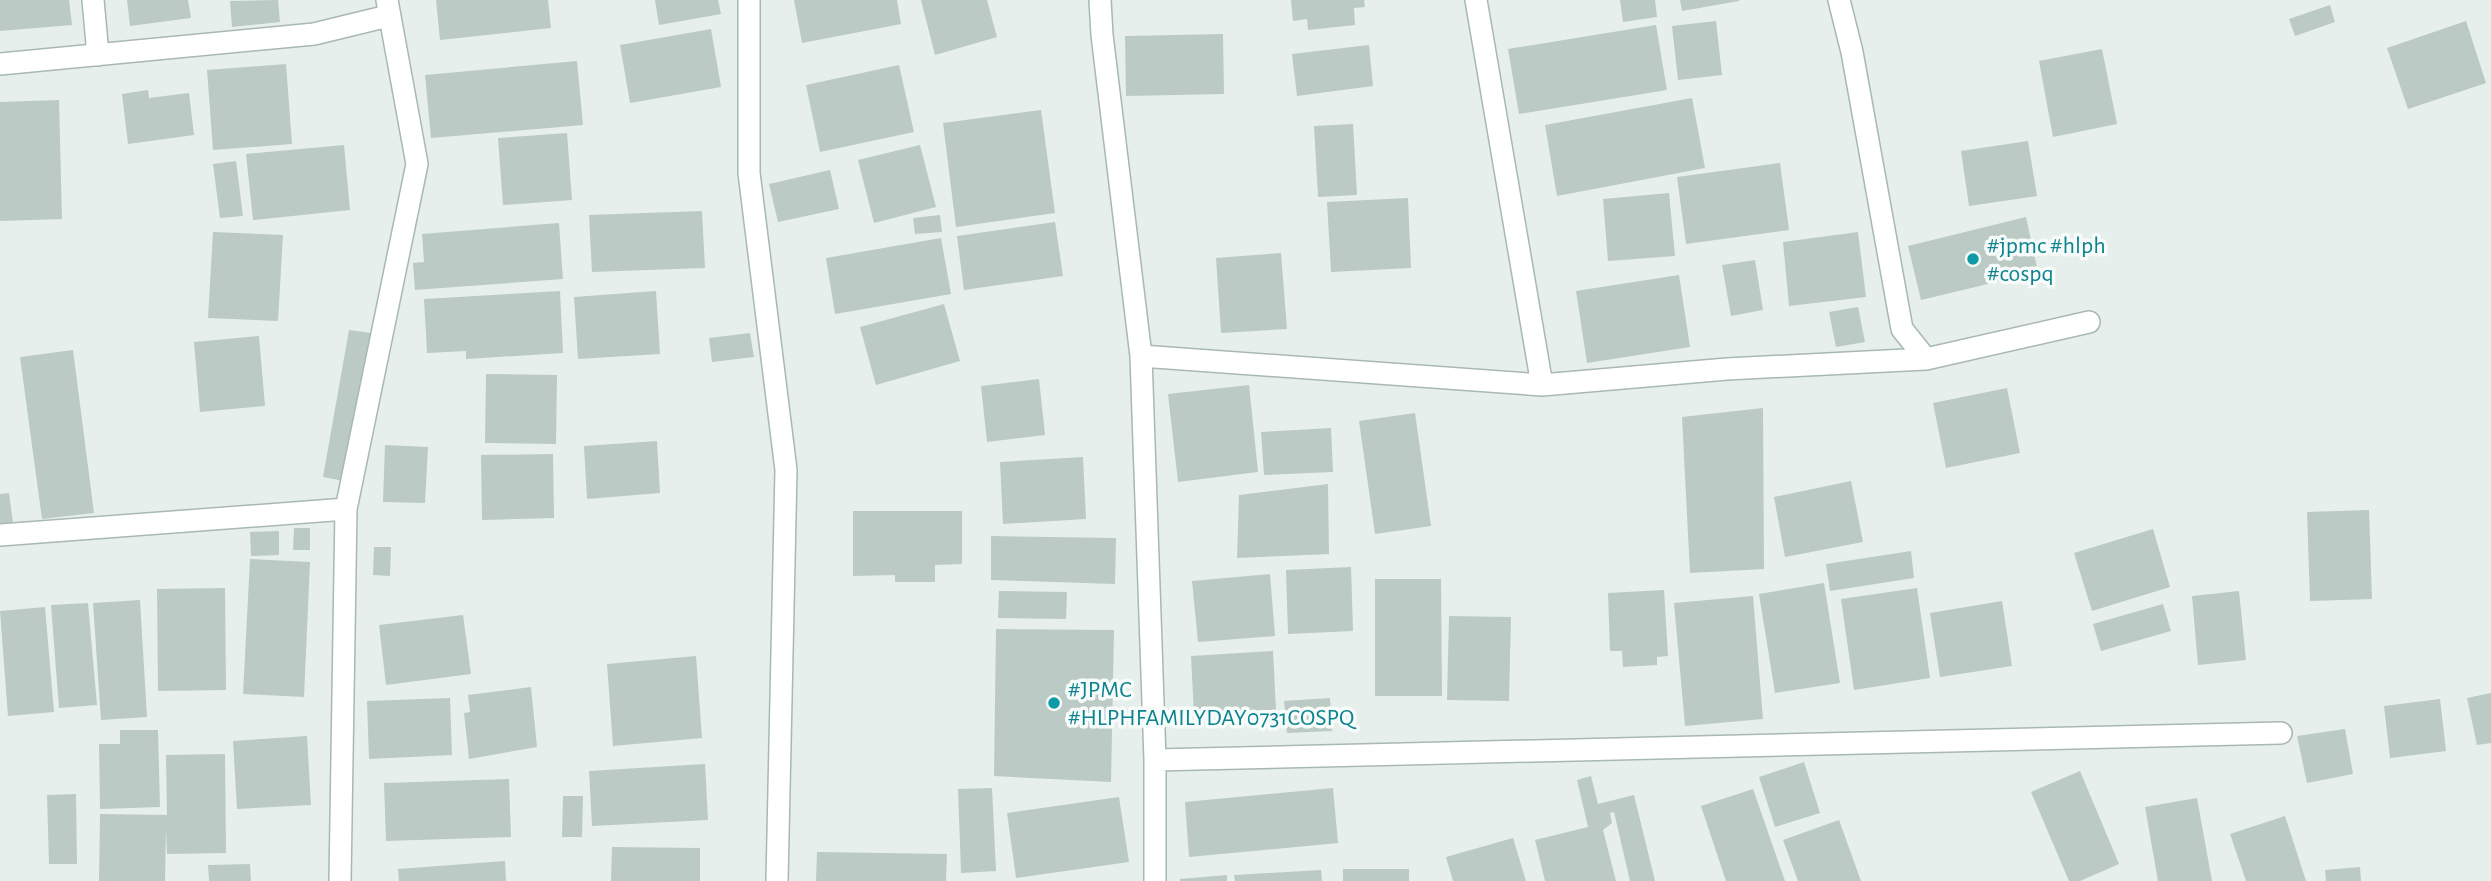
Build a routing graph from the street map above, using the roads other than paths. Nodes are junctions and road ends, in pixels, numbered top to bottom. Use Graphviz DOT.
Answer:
graph roads {
  1 [pos="93,0"];
  2 [pos="749,0"];
  3 [pos="1100,0"];
  4 [pos="1476,0"];
  5 [pos="1839,0"];
  6 [pos="388,8"];
  7 [pos="98,55"];
  8 [pos="0,64"];
  9 [pos="2089,322"];
  10 [pos="1141,356"];
  11 [pos="1926,359"];
  12 [pos="1542,385"];
  13 [pos="346,509"];
  14 [pos="0,535"];
  15 [pos="2281,733"];
  16 [pos="1155,760"];
  17 [pos="340,881"];
  18 [pos="777,881"];
  19 [pos="1155,881"];
  1 -- 7 [label="street"];
  2 -- 18 [label="street"];
  3 -- 10 [label="street"];
  4 -- 12 [label="street"];
  5 -- 11 [label="street"];
  6 -- 7 [label="street"];
  6 -- 13 [label="street"];
  7 -- 8 [label="street"];
  9 -- 11 [label="street"];
  10 -- 12 [label="street"];
  10 -- 16 [label="street"];
  11 -- 12 [label="street"];
  13 -- 14 [label="street"];
  13 -- 17 [label="street"];
  15 -- 16 [label="street"];
  16 -- 19 [label="street"];
}
